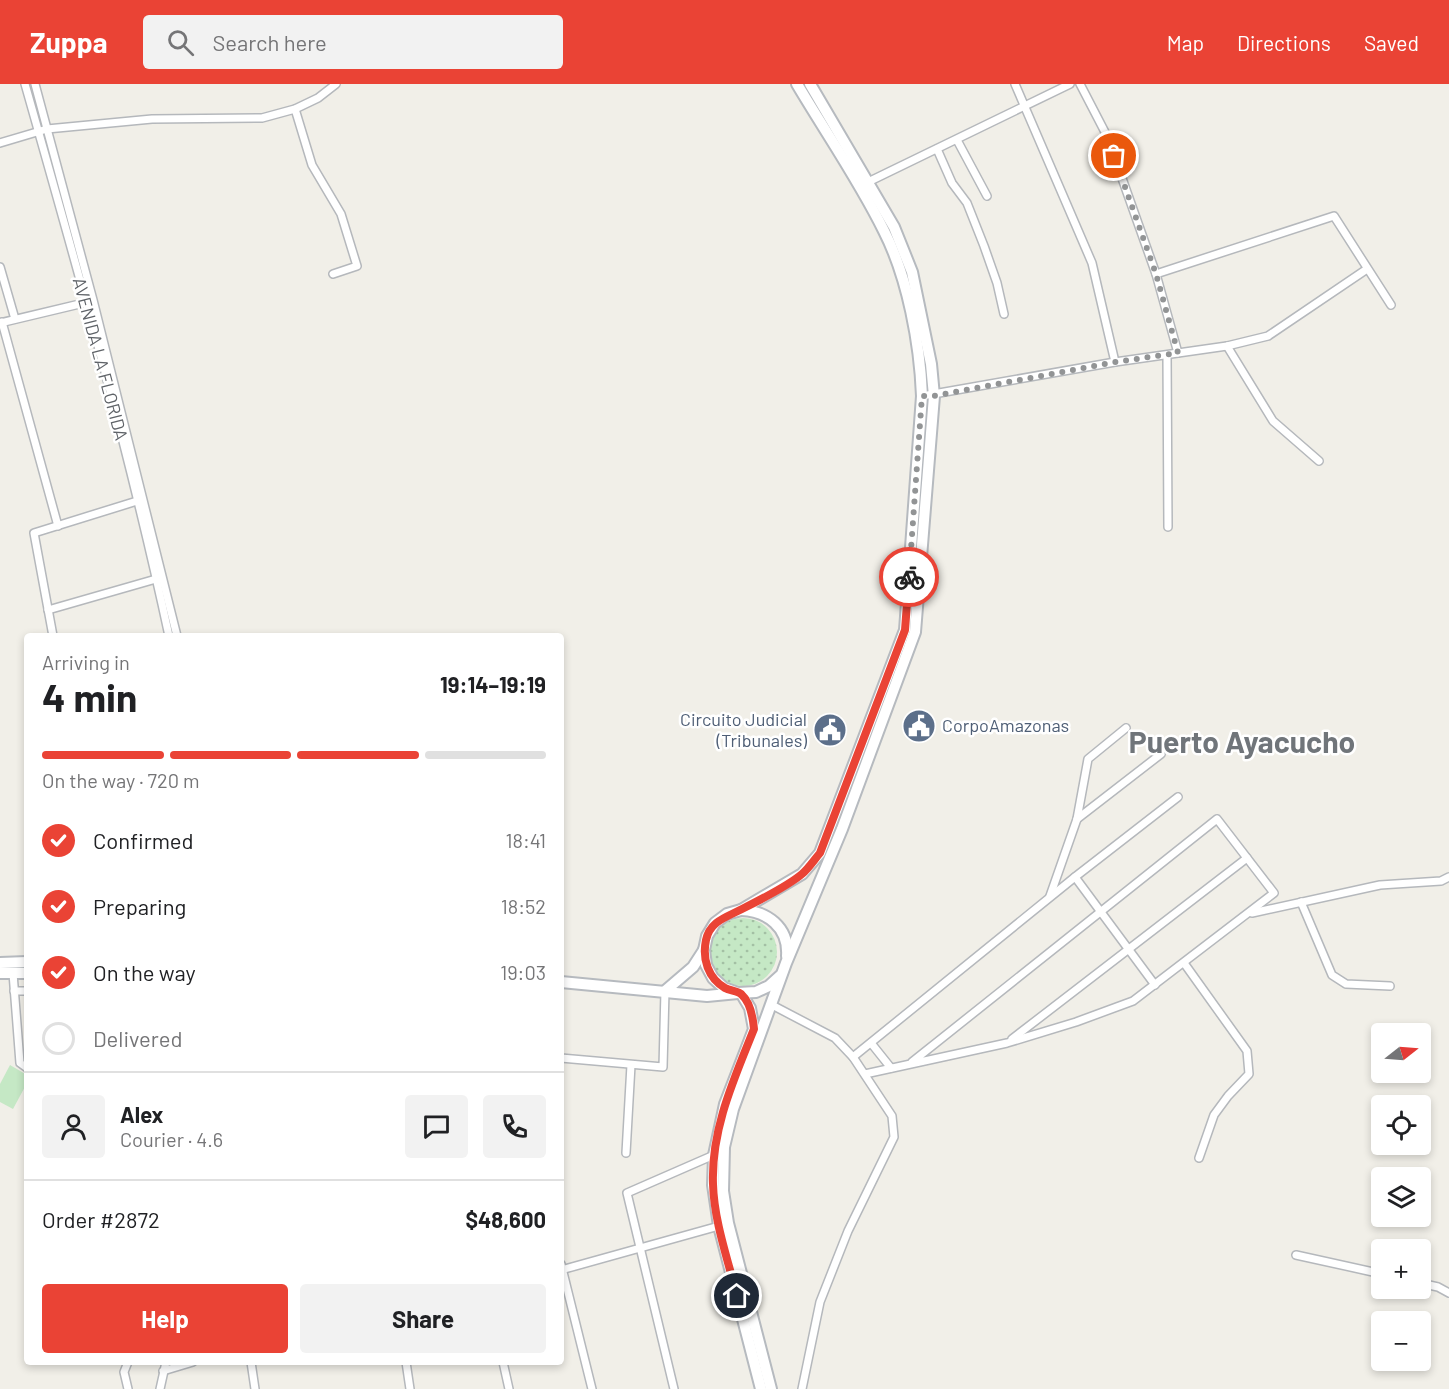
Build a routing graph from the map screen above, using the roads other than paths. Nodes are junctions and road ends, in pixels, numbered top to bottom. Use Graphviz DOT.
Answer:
graph roads {
  1 [pos="26,84"];
  2 [pos="35,84"];
  3 [pos="336,84"];
  4 [pos="796,84"];
  5 [pos="810,84"];
  6 [pos="1015,84"];
  7 [pos="1070,84"];
  8 [pos="1080,84"];
  9 [pos="1024,107"];
  10 [pos="295,109"];
  11 [pos="47,129"];
  12 [pos="39,132"];
  13 [pos="957,140"];
  14 [pos="0,143"];
  15 [pos="937,149"];
  16 [pos="869,182"];
  17 [pos="858,187"];
  18 [pos="987,196"];
  19 [pos="0,267"];
  20 [pos="1367,269"];
  21 [pos="333,274"];
  22 [pos="1156,274"];
  23 [pos="90,302"];
  24 [pos="1391,305"];
  25 [pos="1004,314"];
  26 [pos="15,319"];
  27 [pos="1,322"];
  28 [pos="1227,346"];
  29 [pos="1178,353"];
  30 [pos="1167,355"];
  31 [pos="1115,362"];
  32 [pos="928,396"];
  33 [pos="1318,462"];
  34 [pos="137,501"];
  35 [pos="58,526"];
  36 [pos="1168,527"];
  37 [pos="156,579"];
  38 [pos="48,610"];
  39 [pos="52,633"];
  40 [pos="167,633"];
  41 [pos="176,633"];
  42 [pos="1126,728"];
  43 [pos="1161,754"];
  44 [pos="1178,797"];
  45 [pos="1077,819"];
  46 [pos="1247,858"];
  47 [pos="1075,877"];
  48 [pos="1449,877"];
  49 [pos="1049,898"];
  50 [pos="1301,902"];
  51 [pos="741,910"];
  52 [pos="1101,912"];
  53 [pos="1250,913"];
  54 [pos="1129,949"];
  55 [pos="704,950"];
  56 [pos="24,962"];
  57 [pos="0,963"];
  58 [pos="786,963"];
  59 [pos="1184,963"];
  60 [pos="0,973"];
  61 [pos="13,973"];
  62 [pos="24,973"];
  63 [pos="564,982"];
  64 [pos="1155,985"];
  65 [pos="1390,986"];
  66 [pos="24,991"];
  67 [pos="665,991"];
  68 [pos="14,992"];
  69 [pos="740,993"];
  70 [pos="772,1005"];
  71 [pos="871,1043"];
  72 [pos="1007,1043"];
  73 [pos="853,1057"];
  74 [pos="564,1058"];
  75 [pos="912,1062"];
  76 [pos="631,1065"];
  77 [pos="24,1066"];
  78 [pos="891,1068"];
  79 [pos="865,1074"];
  80 [pos="626,1153"];
  81 [pos="714,1155"];
  82 [pos="1199,1158"];
  83 [pos="719,1226"];
  84 [pos="640,1247"];
  85 [pos="1296,1255"];
  86 [pos="564,1267"];
  87 [pos="1371,1272"];
  88 [pos="564,1276"];
  89 [pos="1431,1285"];
  90 [pos="1449,1293"];
  91 [pos="127,1365"];
  92 [pos="165,1365"];
  93 [pos="183,1365"];
  94 [pos="251,1365"];
  95 [pos="406,1365"];
  96 [pos="503,1365"];
  97 [pos="164,1371"];
  98 [pos="128,1389"];
  99 [pos="160,1389"];
  100 [pos="255,1389"];
  101 [pos="410,1389"];
  102 [pos="509,1389"];
  103 [pos="592,1389"];
  104 [pos="674,1389"];
  105 [pos="761,1389"];
  106 [pos="771,1389"];
  107 [pos="802,1389"];
  1 -- 12 [label="street, AVENIDA LA FLORIDA"];
  2 -- 11 [label="street"];
  3 -- 10 [label="street"];
  4 -- 17 [label="main road"];
  5 -- 16 [label="main road"];
  6 -- 9 [label="street"];
  7 -- 9 [label="street"];
  8 -- 22 [label="street"];
  9 -- 13 [label="street"];
  9 -- 31 [label="street"];
  10 -- 11 [label="street"];
  10 -- 21 [label="street"];
  11 -- 12 [label="street"];
  11 -- 23 [label="street"];
  12 -- 14 [label="street"];
  12 -- 23 [label="street, AVENIDA LA FLORIDA"];
  13 -- 15 [label="street"];
  13 -- 18 [label="street"];
  15 -- 16 [label="street"];
  15 -- 25 [label="street"];
  16 -- 17 [label="street"];
  16 -- 32 [label="main road"];
  17 -- 32 [label="main road"];
  19 -- 26 [label="street"];
  20 -- 22 [label="street"];
  20 -- 24 [label="street"];
  20 -- 28 [label="street"];
  22 -- 29 [label="street"];
  23 -- 26 [label="street"];
  23 -- 34 [label="street, AVENIDA LA FLORIDA"];
  23 -- 41 [label="street"];
  26 -- 27 [label="street"];
  27 -- 35 [label="street"];
  28 -- 29 [label="street"];
  28 -- 33 [label="street"];
  29 -- 30 [label="street"];
  30 -- 31 [label="street"];
  30 -- 36 [label="street"];
  31 -- 32 [label="street"];
  32 -- 51 [label="main road"];
  32 -- 58 [label="main road"];
  34 -- 35 [label="street"];
  34 -- 37 [label="street, AVENIDA LA FLORIDA"];
  35 -- 38 [label="street"];
  37 -- 38 [label="street"];
  37 -- 40 [label="street, AVENIDA LA FLORIDA"];
  38 -- 39 [label="street"];
  42 -- 45 [label="street"];
  43 -- 45 [label="street"];
  44 -- 47 [label="street"];
  45 -- 49 [label="street"];
  46 -- 52 [label="street"];
  46 -- 53 [label="street"];
  46 -- 54 [label="street"];
  47 -- 49 [label="street"];
  47 -- 52 [label="street"];
  48 -- 50 [label="street"];
  49 -- 71 [label="street"];
  50 -- 53 [label="street"];
  50 -- 65 [label="street"];
  51 -- 55 [label="main road"];
  51 -- 58 [label="main road"];
  52 -- 54 [label="street"];
  52 -- 75 [label="street"];
  53 -- 59 [label="street"];
  54 -- 64 [label="street"];
  54 -- 72 [label="street"];
  55 -- 67 [label="main road"];
  55 -- 69 [label="main road"];
  56 -- 57 [label="main road"];
  58 -- 69 [label="main road"];
  58 -- 70 [label="main road"];
  59 -- 64 [label="street"];
  59 -- 82 [label="street"];
  60 -- 61 [label="main road"];
  61 -- 62 [label="main road"];
  61 -- 68 [label="street"];
  63 -- 67 [label="main road"];
  64 -- 72 [label="street"];
  66 -- 68 [label="street"];
  67 -- 69 [label="main road"];
  67 -- 76 [label="street"];
  68 -- 77 [label="street"];
  69 -- 81 [label="main road"];
  70 -- 73 [label="street"];
  70 -- 106 [label="main road"];
  71 -- 73 [label="street"];
  71 -- 78 [label="street"];
  72 -- 75 [label="street"];
  73 -- 79 [label="street"];
  74 -- 76 [label="street"];
  75 -- 78 [label="street"];
  76 -- 80 [label="street"];
  78 -- 79 [label="street"];
  79 -- 107 [label="street"];
  81 -- 83 [label="main road"];
  81 -- 84 [label="street"];
  83 -- 84 [label="street"];
  83 -- 105 [label="main road"];
  84 -- 86 [label="street"];
  84 -- 104 [label="street"];
  85 -- 87 [label="street"];
  88 -- 103 [label="street"];
  89 -- 90 [label="street"];
  91 -- 98 [label="street"];
  92 -- 97 [label="street"];
  93 -- 97 [label="street"];
  94 -- 100 [label="street"];
  95 -- 101 [label="street"];
  96 -- 102 [label="street"];
  97 -- 99 [label="street"];
}
